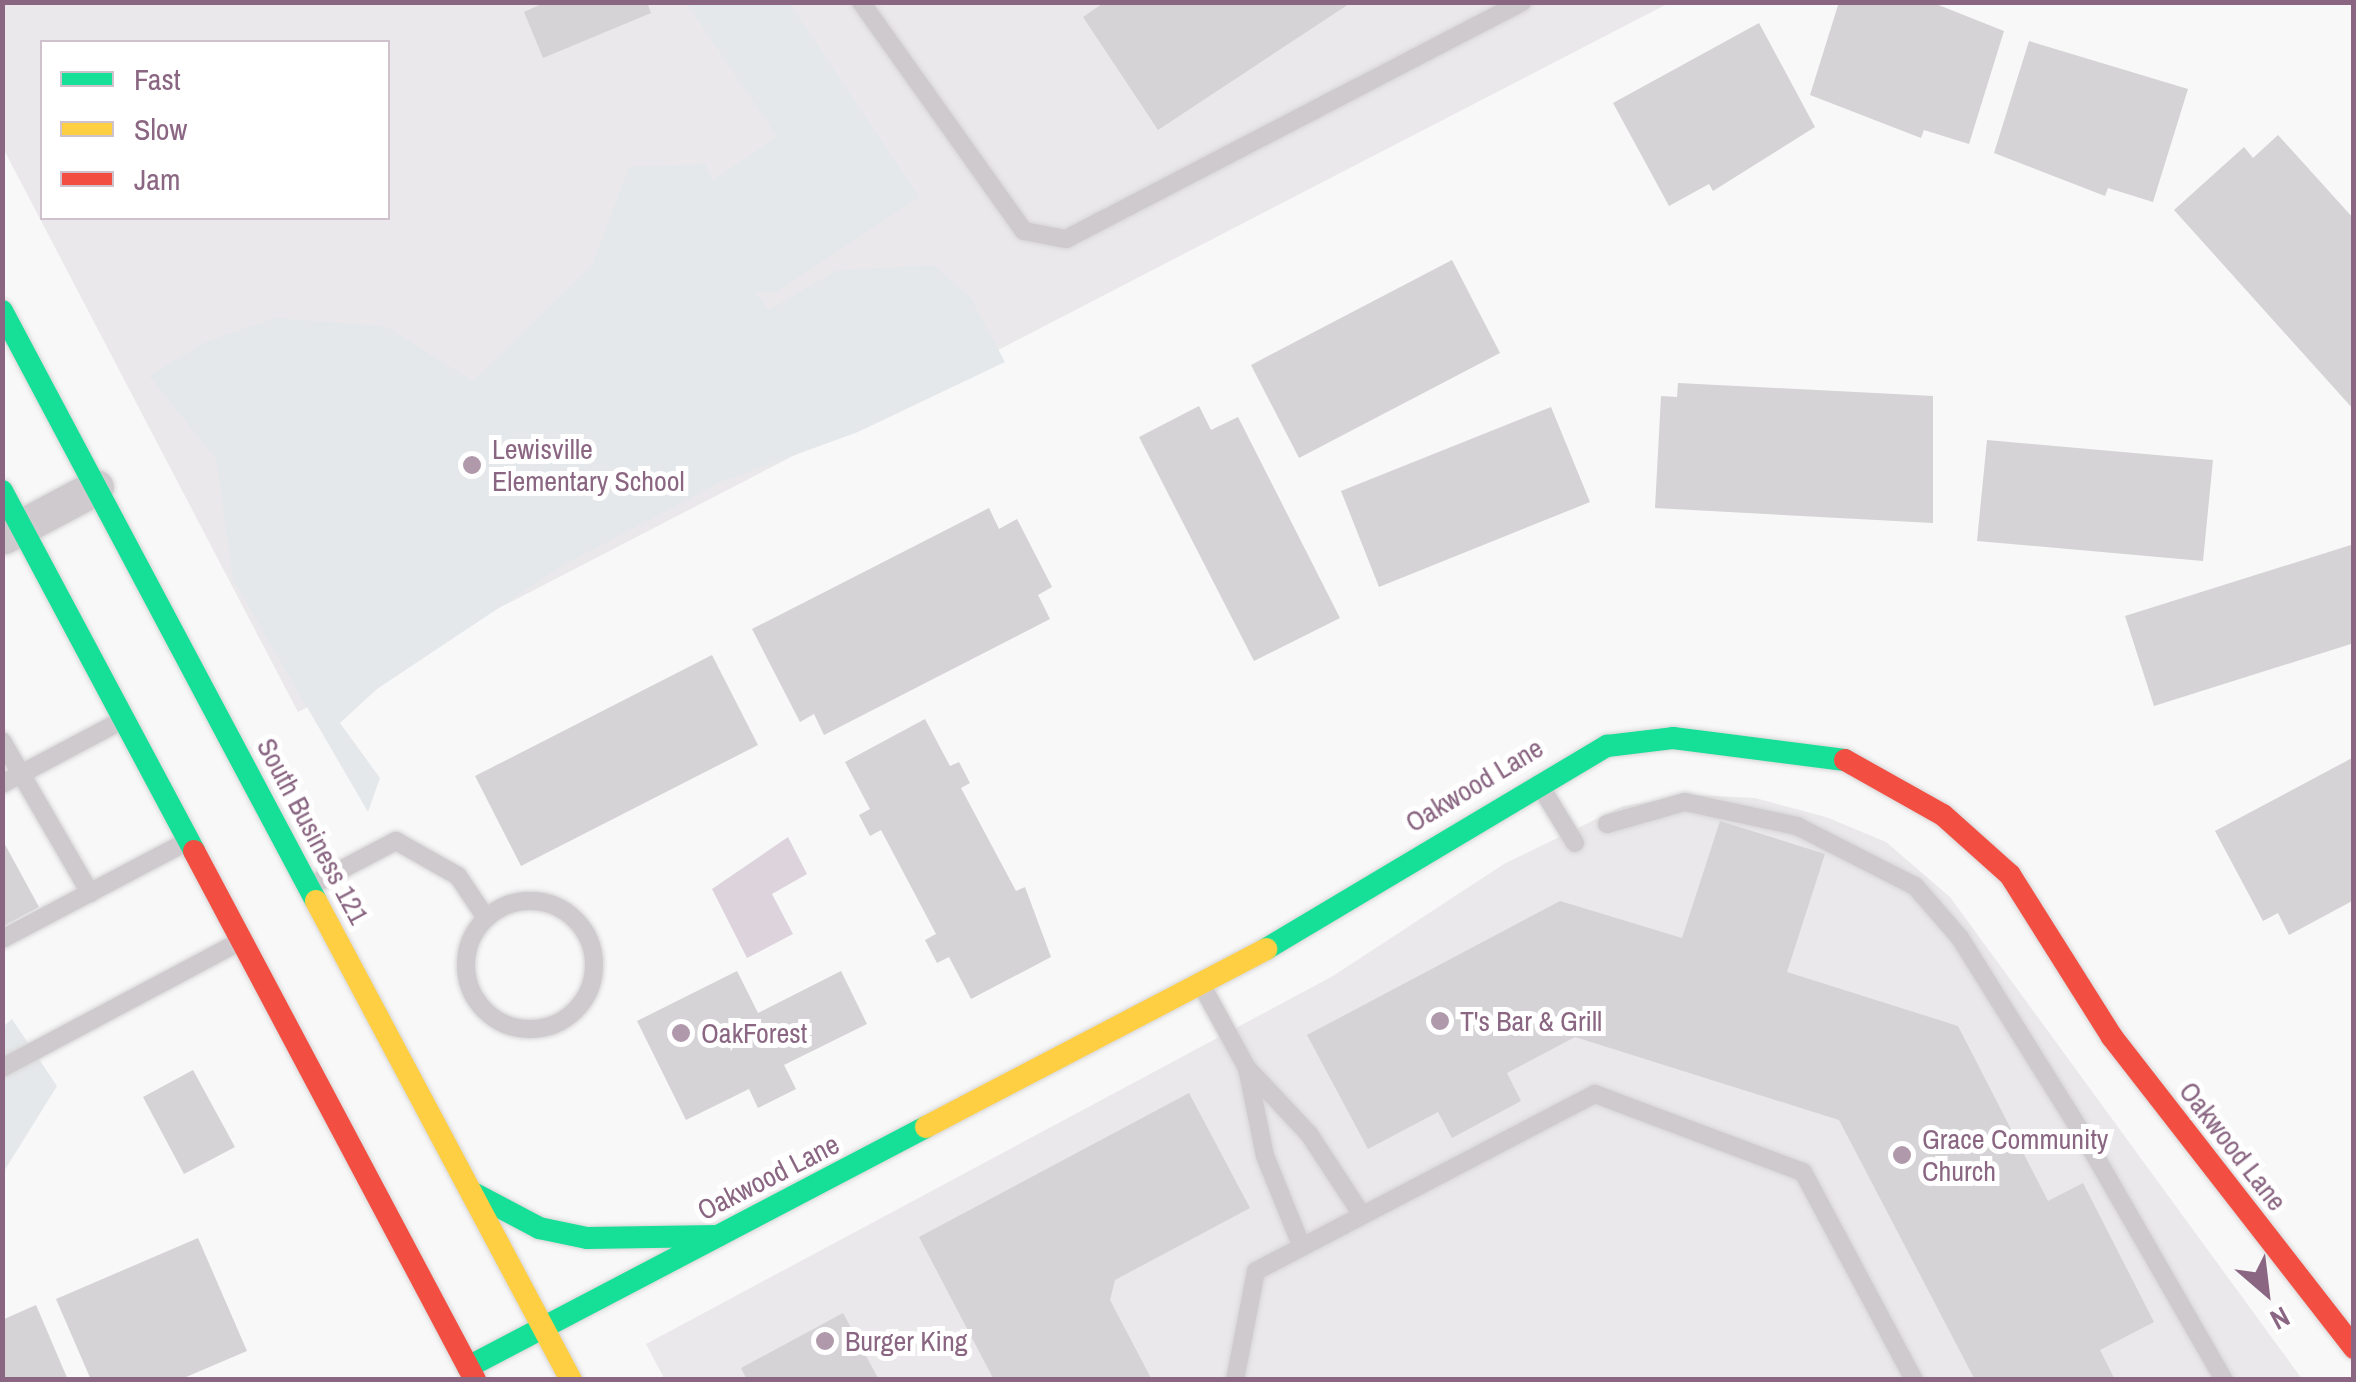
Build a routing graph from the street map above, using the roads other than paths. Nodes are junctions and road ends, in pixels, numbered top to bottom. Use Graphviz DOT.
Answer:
graph roads {
  1 [pos="860,2"];
  2 [pos="1522,2"];
  3 [pos="2,311"];
  4 [pos="96,488"];
  5 [pos="2,491"];
  6 [pos="12,532"];
  7 [pos="124,719"];
  8 [pos="2,741"];
  9 [pos="21,774"];
  10 [pos="1536,780"];
  11 [pos="2,784"];
  12 [pos="1608,824"];
  13 [pos="188,841"];
  14 [pos="1576,843"];
  15 [pos="309,886"];
  16 [pos="90,893"];
  17 [pos="486,918"];
  18 [pos="2,939"];
  19 [pos="242,940"];
  20 [pos="1201,984"];
  21 [pos="2,1068"];
  22 [pos="1246,1068"];
  23 [pos="473,1193"];
  24 [pos="1362,1216"];
  25 [pos="718,1236"];
  26 [pos="1302,1246"];
  27 [pos="544,1327"];
  28 [pos="2354,1348"];
  29 [pos="472,1373"];
  30 [pos="443,1380"];
  31 [pos="571,1380"];
  32 [pos="1236,1380"];
  33 [pos="1914,1380"];
  34 [pos="2224,1380"];
  1 -- 2 [label="lane"];
  3 -- 4 [label="main road, South Business 121"];
  4 -- 6 [label="street"];
  4 -- 15 [label="main road, South Business 121"];
  5 -- 6 [label="main road"];
  6 -- 7 [label="main road"];
  7 -- 9 [label="lane"];
  7 -- 13 [label="main road"];
  8 -- 9 [label="lane"];
  9 -- 11 [label="lane"];
  9 -- 16 [label="lane"];
  10 -- 14 [label="lane"];
  10 -- 20 [label="main road, Oakwood Lane"];
  10 -- 28 [label="main road, Oakwood Lane"];
  12 -- 34 [label="lane"];
  13 -- 16 [label="lane"];
  13 -- 19 [label="main road"];
  15 -- 17 [label="lane"];
  15 -- 23 [label="main road, South Business 121"];
  16 -- 18 [label="lane"];
  17 -- 17 [label="lane"];
  19 -- 21 [label="lane"];
  19 -- 29 [label="main road"];
  20 -- 22 [label="lane"];
  20 -- 25 [label="main road, Oakwood Lane"];
  22 -- 24 [label="lane"];
  22 -- 26 [label="lane"];
  23 -- 25 [label="main road"];
  23 -- 27 [label="main road, South Business 121"];
  24 -- 26 [label="lane"];
  24 -- 33 [label="lane"];
  25 -- 27 [label="main road, Oakwood Lane"];
  26 -- 32 [label="lane"];
  27 -- 29 [label="main road, Oakwood Lane"];
  27 -- 31 [label="main road, South Business 121"];
  29 -- 30 [label="lane"];
}
